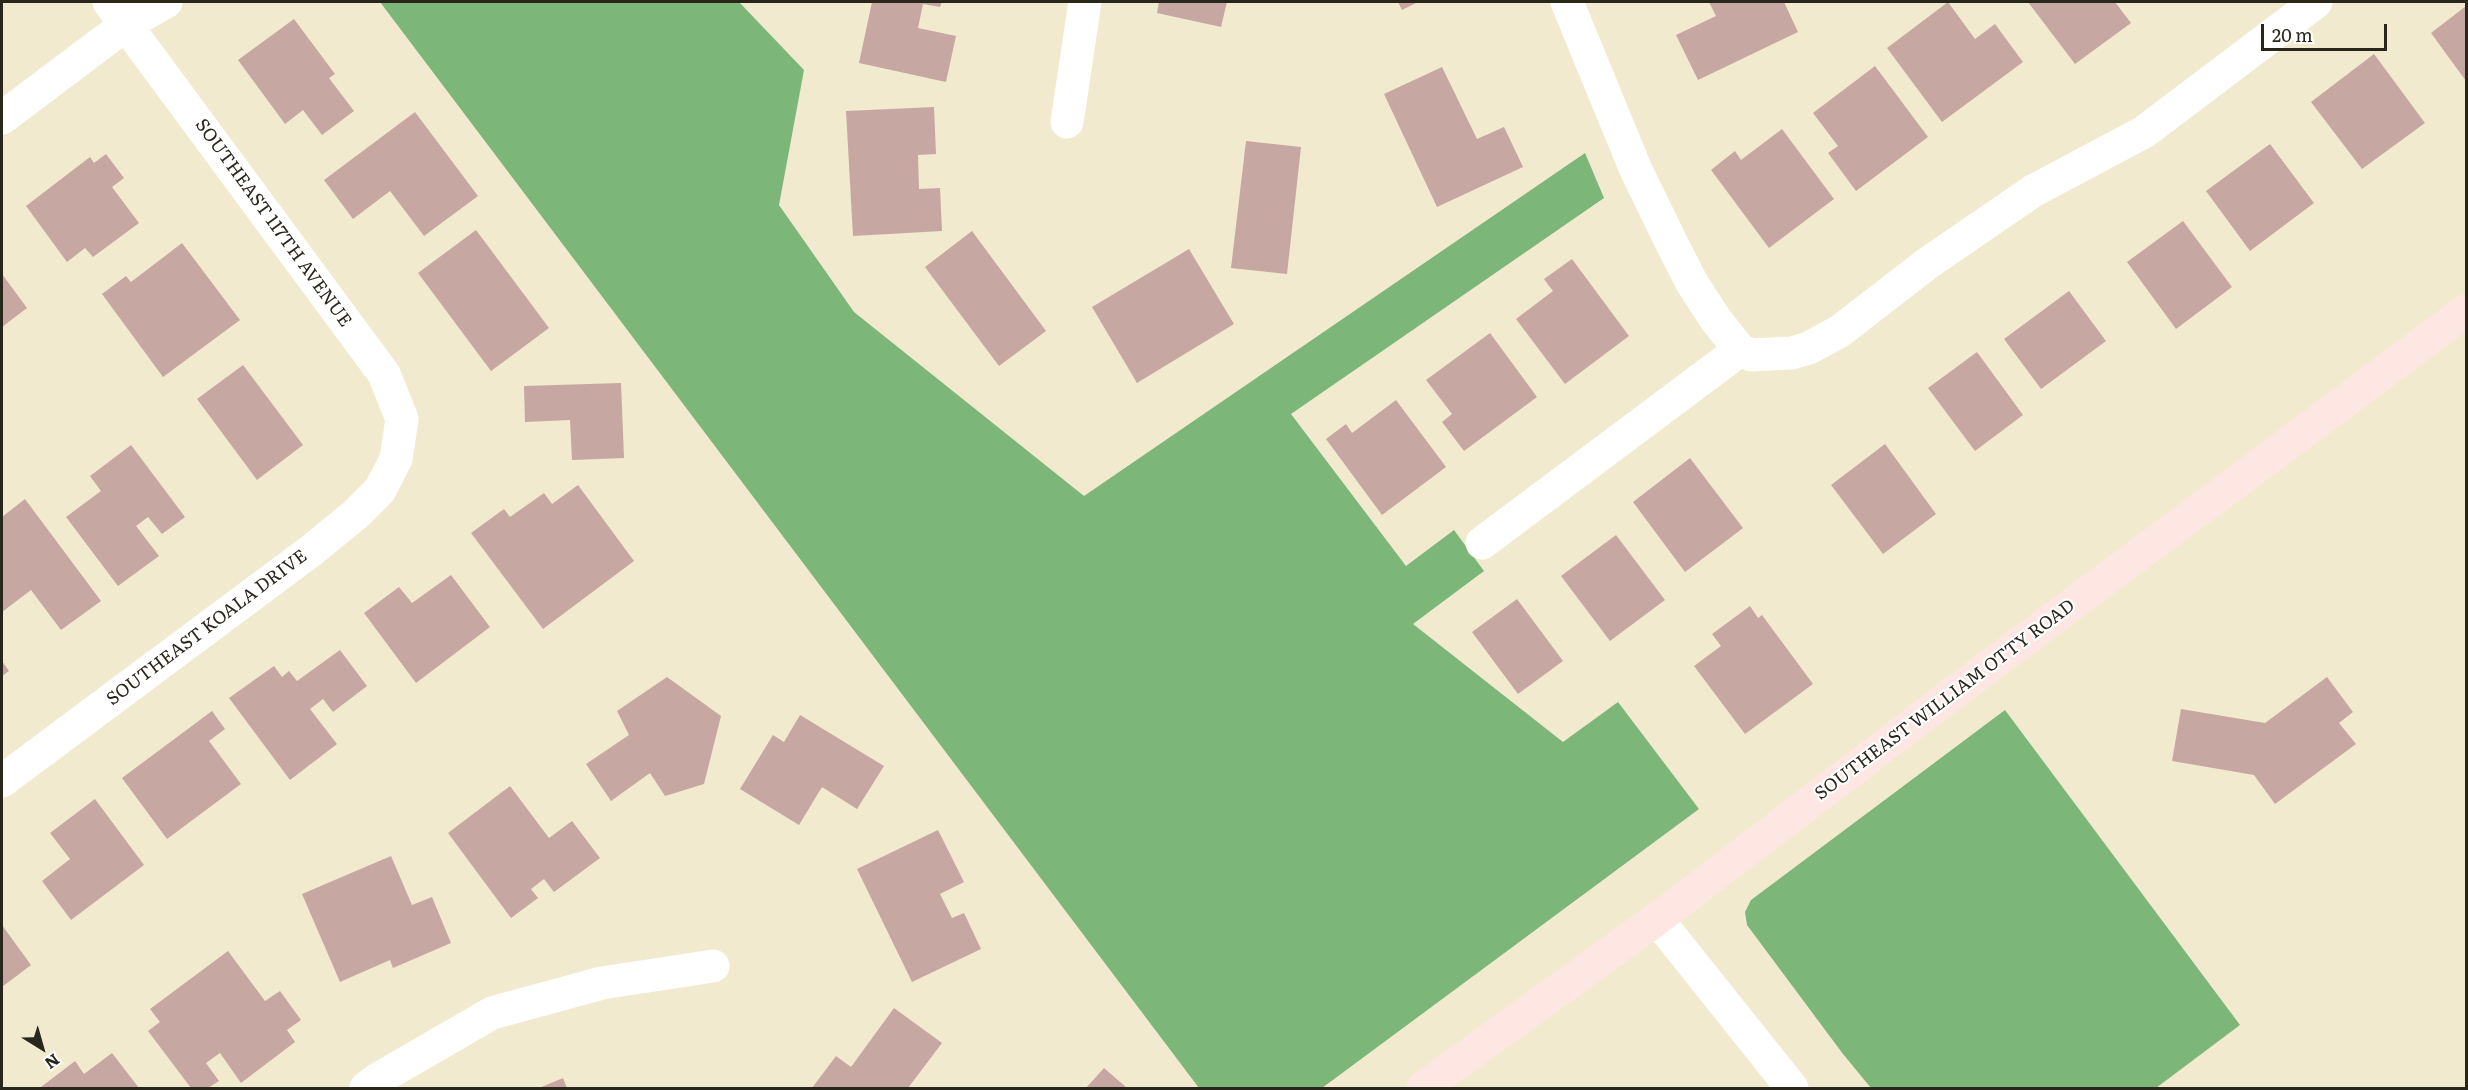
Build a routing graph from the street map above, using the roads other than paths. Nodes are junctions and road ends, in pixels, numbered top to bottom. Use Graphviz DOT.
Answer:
graph roads {
  1 [pos="166,2"];
  2 [pos="1085,2"];
  3 [pos="1567,2"];
  4 [pos="2316,2"];
  5 [pos="118,13"];
  6 [pos="2,118"];
  7 [pos="1067,122"];
  8 [pos="2466,311"];
  9 [pos="1740,350"];
  10 [pos="396,459"];
  11 [pos="1482,543"];
  12 [pos="2,781"];
  13 [pos="1657,919"];
  14 [pos="713,966"];
  15 [pos="366,1089"];
  16 [pos="1423,1089"];
  17 [pos="1792,1089"];
  1 -- 5 [label="street"];
  2 -- 7 [label="street"];
  3 -- 9 [label="street"];
  4 -- 9 [label="street"];
  5 -- 6 [label="street"];
  5 -- 10 [label="street, SOUTHEAST 117TH AVENUE"];
  8 -- 13 [label="street, SOUTHEAST WILLIAM OTTY ROAD"];
  9 -- 11 [label="street"];
  10 -- 12 [label="street, SOUTHEAST KOALA DRIVE"];
  13 -- 16 [label="street, SOUTHEAST WILLIAM OTTY ROAD"];
  13 -- 17 [label="street"];
  14 -- 15 [label="street"];
}
